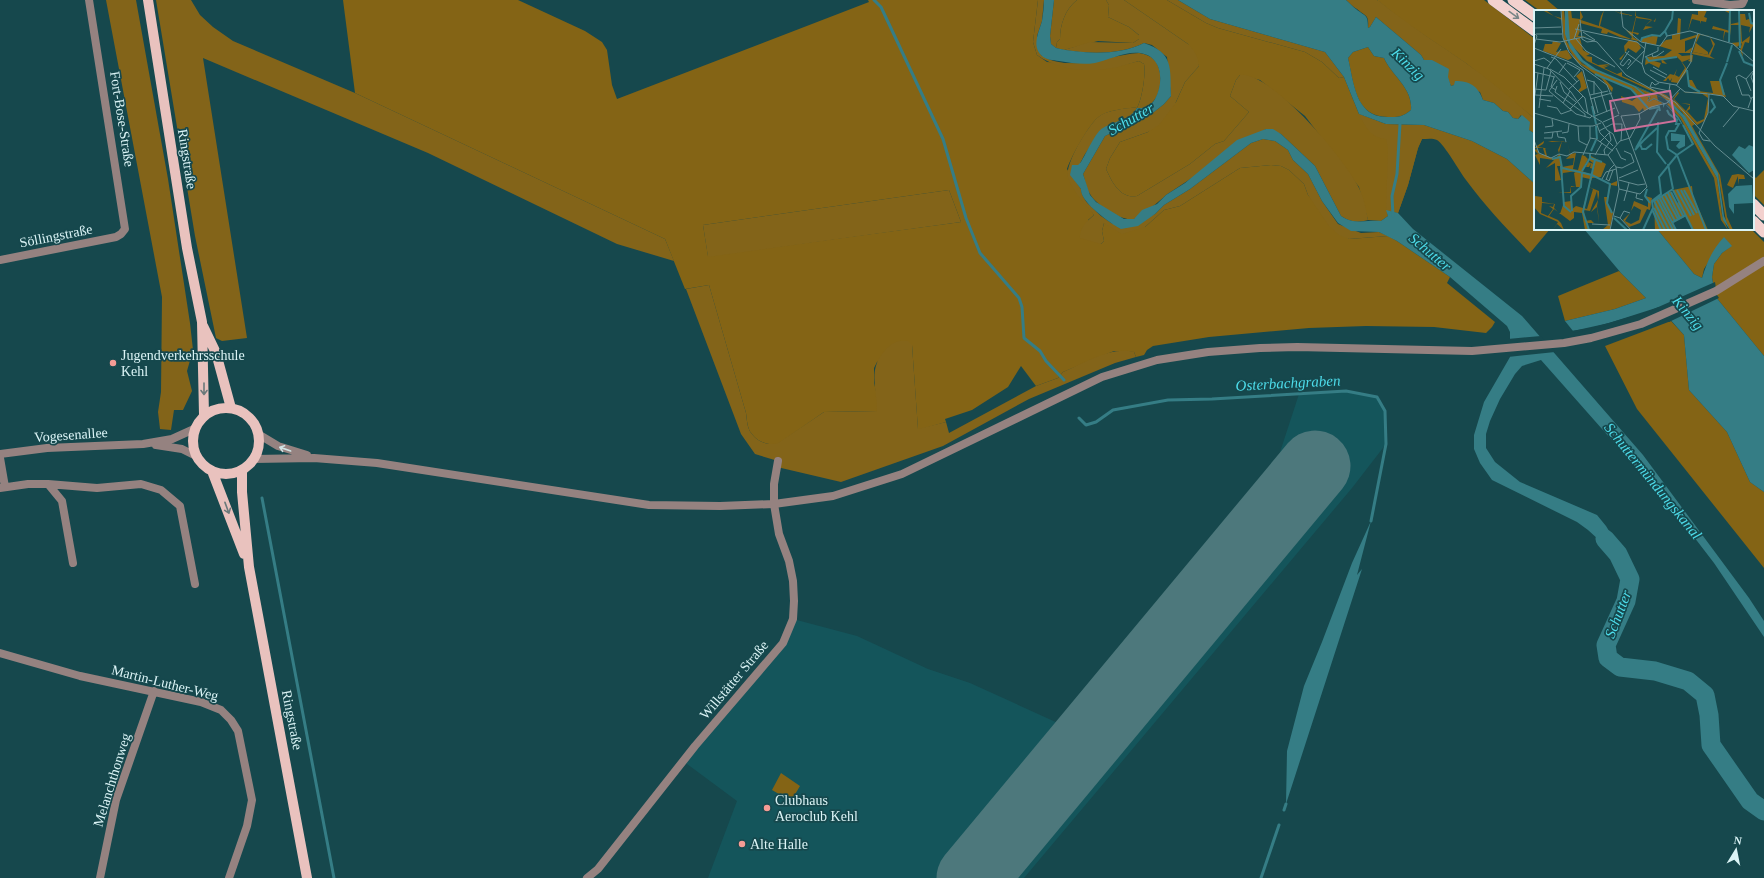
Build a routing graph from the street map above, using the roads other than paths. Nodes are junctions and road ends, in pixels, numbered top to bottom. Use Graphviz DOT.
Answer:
graph roads {
  1 [pos="89,0"];
  2 [pos="148,0"];
  3 [pos="1493,0"];
  4 [pos="1513,0"];
  5 [pos="1696,0"];
  6 [pos="1743,5"];
  7 [pos="1534,15"];
  8 [pos="1534,30"];
  9 [pos="1754,205"];
  10 [pos="1764,215"];
  11 [pos="1754,222"];
  12 [pos="1764,232"];
  13 [pos="116,237"];
  14 [pos="0,260"];
  15 [pos="1764,261"];
  16 [pos="202,322"];
  17 [pos="231,408"];
  18 [pos="204,415"];
  19 [pos="194,429"];
  20 [pos="258,434"];
  21 [pos="143,444"];
  22 [pos="0,454"];
  23 [pos="196,456"];
  24 [pos="0,458"];
  25 [pos="314,458"];
  26 [pos="254,460"];
  27 [pos="778,461"];
  28 [pos="242,470"];
  29 [pos="212,472"];
  30 [pos="48,484"];
  31 [pos="2,488"];
  32 [pos="774,504"];
  33 [pos="73,563"];
  34 [pos="249,567"];
  35 [pos="195,584"];
  36 [pos="0,653"];
  37 [pos="154,691"];
  38 [pos="100,878"];
  39 [pos="228,878"];
  40 [pos="307,878"];
  41 [pos="587,878"];
  1 -- 13 [label="street, Fort-Bose-Straße"];
  2 -- 16 [label="main road, Ringstraße"];
  3 -- 8 [label="highway, one-way"];
  4 -- 7 [label="highway"];
  5 -- 6 [label="street"];
  9 -- 10 [label="highway"];
  11 -- 12 [label="highway"];
  13 -- 14 [label="street, Söllingstraße"];
  15 -- 32 [label="street"];
  16 -- 17 [label="main road, Ringstraße"];
  16 -- 18 [label="main road, Ringstraße, one-way"];
  17 -- 18 [label="main road"];
  17 -- 20 [label="main road"];
  18 -- 19 [label="main road"];
  19 -- 21 [label="street, Vogesenallee"];
  19 -- 23 [label="main road"];
  25 -- 20 [label="street, one-way"];
  20 -- 26 [label="main road"];
  21 -- 22 [label="street, Vogesenallee"];
  21 -- 23 [label="street, Vogesenallee"];
  23 -- 29 [label="main road"];
  24 -- 31 [label="street"];
  25 -- 26 [label="street"];
  25 -- 32 [label="street"];
  26 -- 28 [label="main road"];
  27 -- 32 [label="street, Willstätter Straße"];
  28 -- 29 [label="main road"];
  28 -- 34 [label="main road, Ringstraße"];
  29 -- 34 [label="main road, Ringstraße, one-way"];
  30 -- 31 [label="street"];
  30 -- 33 [label="street"];
  30 -- 35 [label="street"];
  32 -- 41 [label="street, Willstätter Straße"];
  34 -- 40 [label="main road, Ringstraße"];
  36 -- 37 [label="street, Martin-Luther-Weg"];
  37 -- 38 [label="street, Melanchthonweg"];
  37 -- 39 [label="street, Martin-Luther-Weg"];
}
